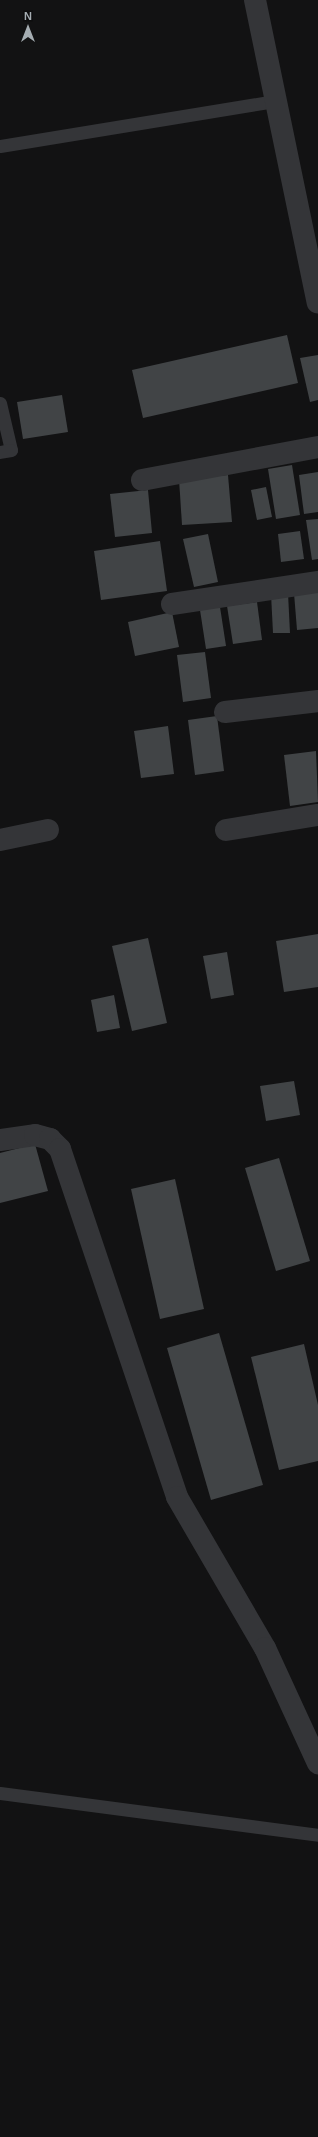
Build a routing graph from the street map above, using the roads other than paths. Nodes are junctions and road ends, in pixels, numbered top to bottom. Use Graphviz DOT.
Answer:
graph roads {
  1 [pos="255,0"];
  2 [pos="276,101"];
  3 [pos="0,146"];
  4 [pos="318,303"];
  5 [pos="0,403"];
  6 [pos="318,447"];
  7 [pos="0,452"];
  8 [pos="142,480"];
  9 [pos="318,582"];
  10 [pos="172,604"];
  11 [pos="318,701"];
  12 [pos="225,712"];
  13 [pos="318,815"];
  14 [pos="48,830"];
  15 [pos="226,830"];
  16 [pos="0,840"];
  17 [pos="0,1140"];
  18 [pos="318,1763"];
  19 [pos="0,1792"];
  20 [pos="318,1835"];
  1 -- 2 [label="street"];
  2 -- 3 [label="lane"];
  2 -- 4 [label="street"];
  5 -- 7 [label="lane"];
  6 -- 8 [label="street"];
  9 -- 10 [label="street"];
  11 -- 12 [label="street"];
  13 -- 15 [label="street"];
  14 -- 16 [label="street"];
  17 -- 18 [label="street"];
  19 -- 20 [label="lane"];
}
